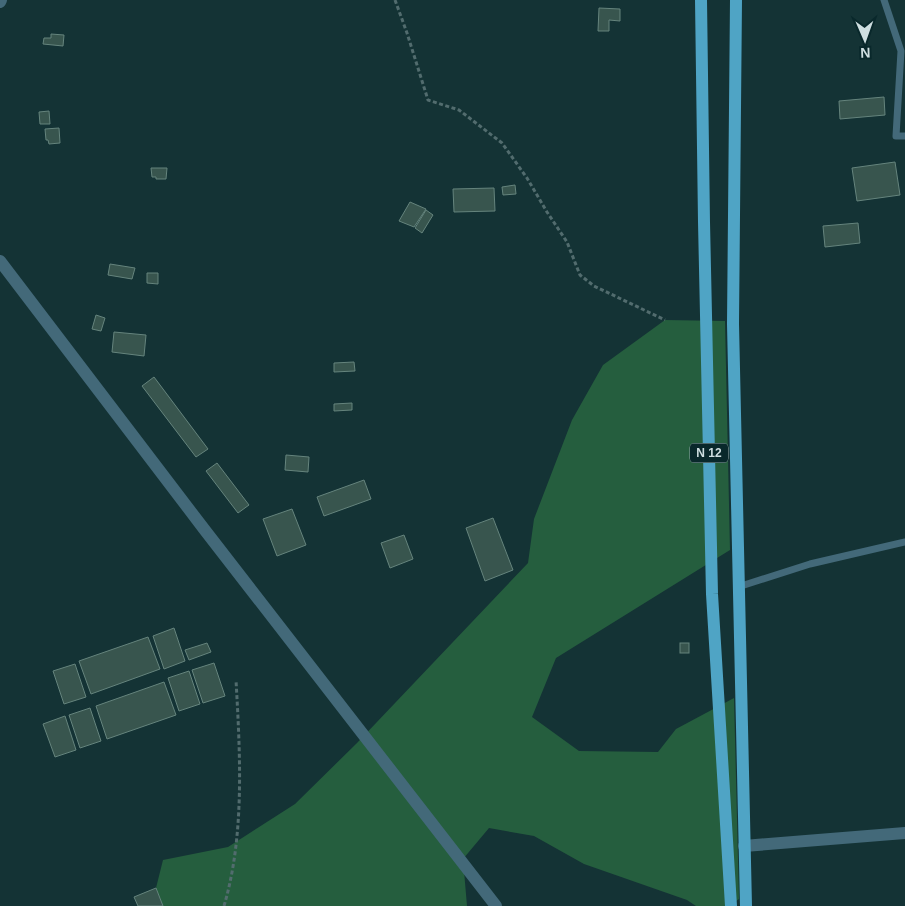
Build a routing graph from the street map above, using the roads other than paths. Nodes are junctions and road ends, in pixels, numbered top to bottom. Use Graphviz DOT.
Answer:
graph roads {
  1 [pos="701,0"];
  2 [pos="736,0"];
  3 [pos="884,0"];
  4 [pos="905,136"];
  5 [pos="0,261"];
  6 [pos="905,542"];
  7 [pos="737,587"];
  8 [pos="905,833"];
  9 [pos="744,846"];
  10 [pos="729,905"];
  11 [pos="496,906"];
  12 [pos="746,906"];
  1 -- 10 [label="main road, N 12"];
  2 -- 7 [label="main road, N 12"];
  3 -- 4 [label="lane"];
  5 -- 11 [label="street"];
  6 -- 7 [label="lane"];
  7 -- 9 [label="main road, N 12"];
  8 -- 9 [label="street"];
  9 -- 12 [label="main road, N 12"];
}
